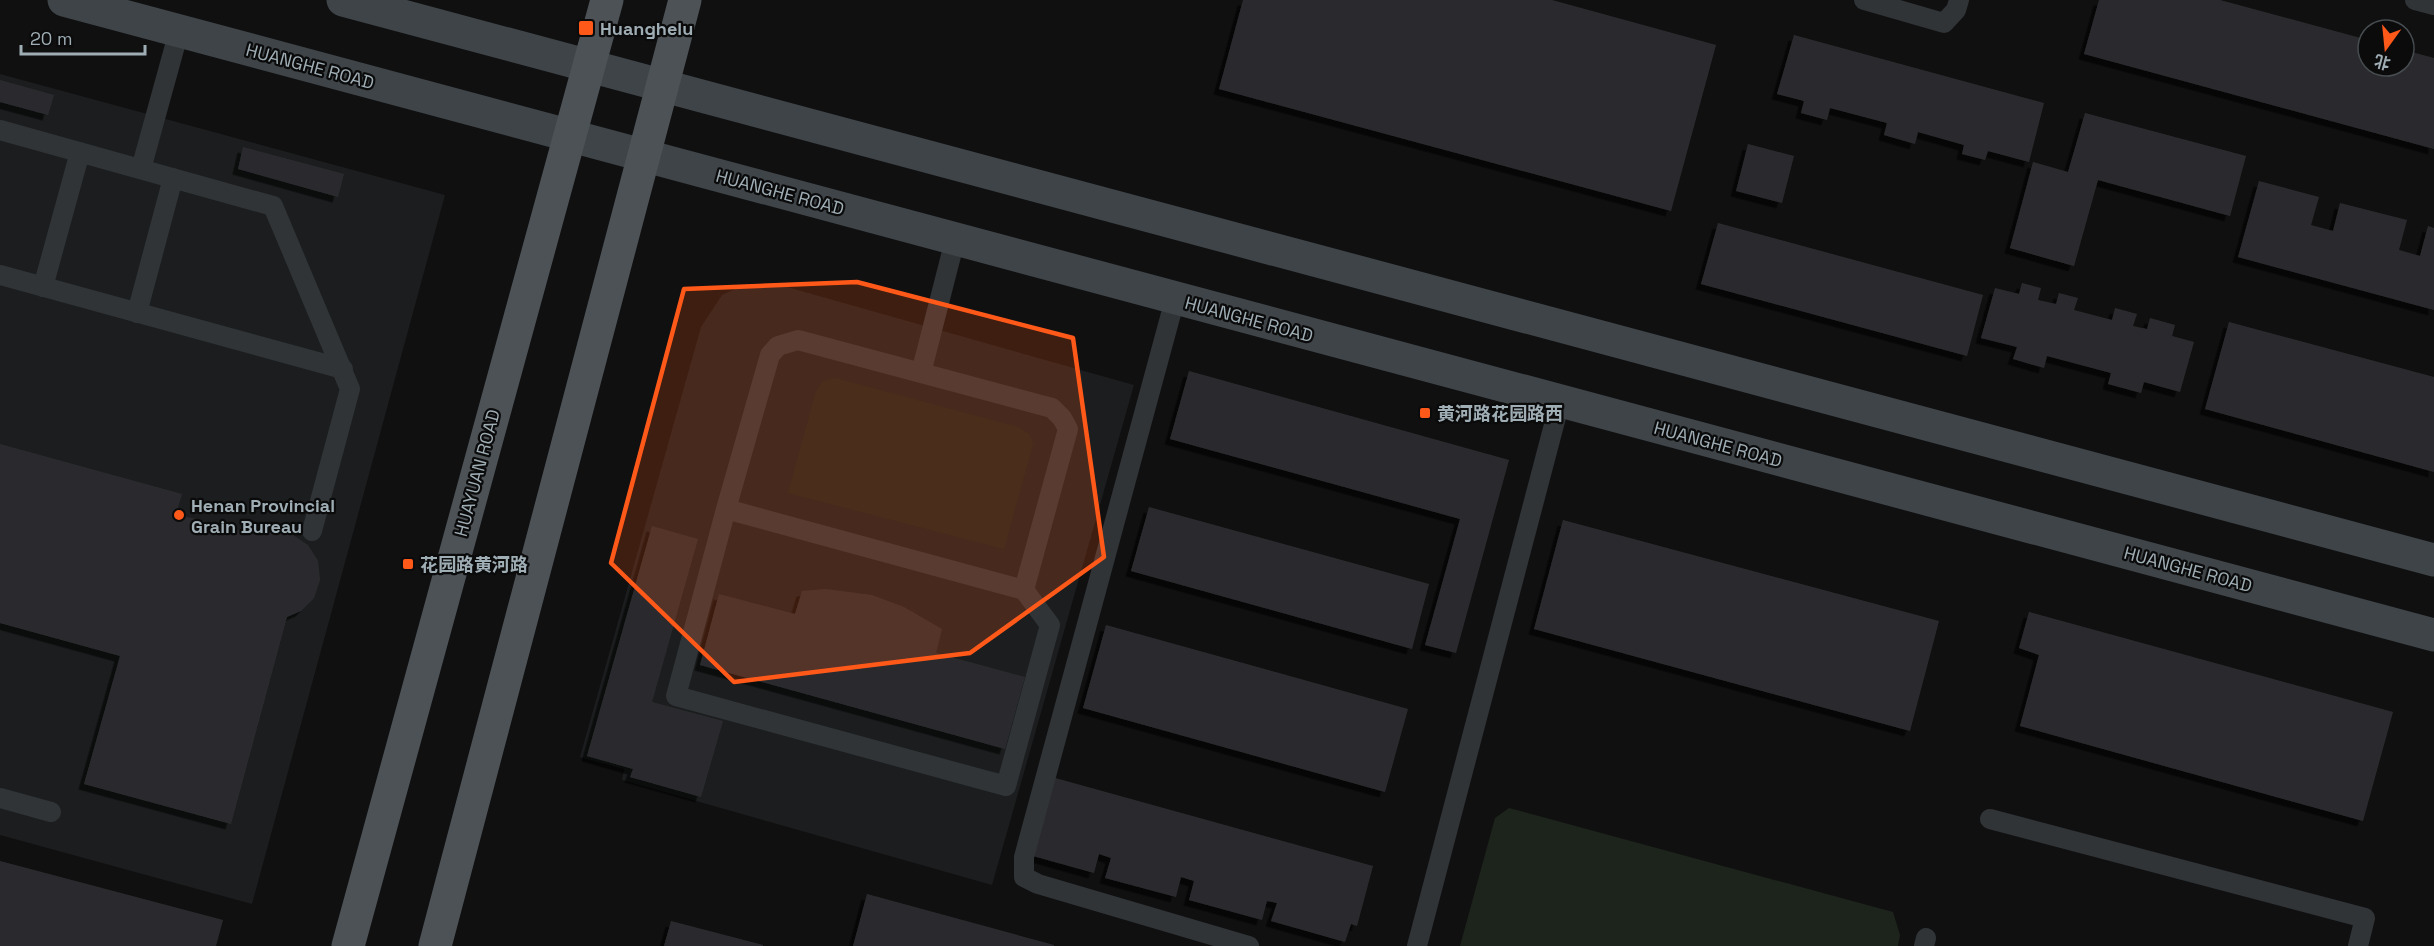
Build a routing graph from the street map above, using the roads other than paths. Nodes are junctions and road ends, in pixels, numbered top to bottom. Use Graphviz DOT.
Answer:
graph roads {
  1 [pos="64,0"];
  2 [pos="343,0"];
  3 [pos="607,0"];
  4 [pos="685,0"];
  5 [pos="1864,0"];
  6 [pos="1959,0"];
  7 [pos="2415,0"];
  8 [pos="2434,5"];
  9 [pos="179,31"];
  10 [pos="589,66"];
  11 [pos="662,86"];
  12 [pos="0,130"];
  13 [pos="570,136"];
  14 [pos="80,152"];
  15 [pos="642,155"];
  16 [pos="141,170"];
  17 [pos="173,178"];
  18 [pos="955,240"];
  19 [pos="0,275"];
  20 [pos="43,287"];
  21 [pos="1175,299"];
  22 [pos="136,313"];
  23 [pos="343,369"];
  24 [pos="921,373"];
  25 [pos="1560,402"];
  26 [pos="726,509"];
  27 [pos="312,531"];
  28 [pos="2434,560"];
  29 [pos="1024,590"];
  30 [pos="2434,635"];
  31 [pos="0,798"];
  32 [pos="51,812"];
  33 [pos="1990,819"];
  34 [pos="348,946"];
  35 [pos="435,946"];
  36 [pos="1249,946"];
  37 [pos="1417,946"];
  38 [pos="2358,946"];
  1 -- 9 [label="main road, HUANGHE ROAD"];
  2 -- 10 [label="main road"];
  3 -- 10 [label="main road, HUAYUAN ROAD"];
  4 -- 11 [label="main road"];
  5 -- 6 [label="lane"];
  7 -- 8 [label="lane"];
  9 -- 13 [label="main road, HUANGHE ROAD"];
  9 -- 16 [label="lane"];
  10 -- 11 [label="main road"];
  10 -- 13 [label="main road, HUAYUAN ROAD"];
  11 -- 15 [label="main road"];
  11 -- 28 [label="main road"];
  12 -- 14 [label="lane"];
  13 -- 15 [label="main road, HUANGHE ROAD"];
  13 -- 34 [label="main road, HUAYUAN ROAD"];
  14 -- 16 [label="lane"];
  14 -- 20 [label="lane"];
  15 -- 18 [label="main road, HUANGHE ROAD"];
  15 -- 35 [label="main road"];
  16 -- 17 [label="lane"];
  17 -- 22 [label="lane"];
  17 -- 23 [label="lane"];
  18 -- 21 [label="main road, HUANGHE ROAD"];
  18 -- 24 [label="lane"];
  19 -- 20 [label="lane"];
  20 -- 22 [label="lane"];
  21 -- 25 [label="main road, HUANGHE ROAD"];
  21 -- 36 [label="lane"];
  22 -- 23 [label="lane"];
  23 -- 27 [label="lane"];
  24 -- 26 [label="lane"];
  24 -- 29 [label="lane"];
  25 -- 30 [label="main road, HUANGHE ROAD"];
  25 -- 37 [label="lane"];
  26 -- 29 [label="lane"];
  26 -- 29 [label="lane"];
  31 -- 32 [label="lane"];
  33 -- 38 [label="lane"];
}
